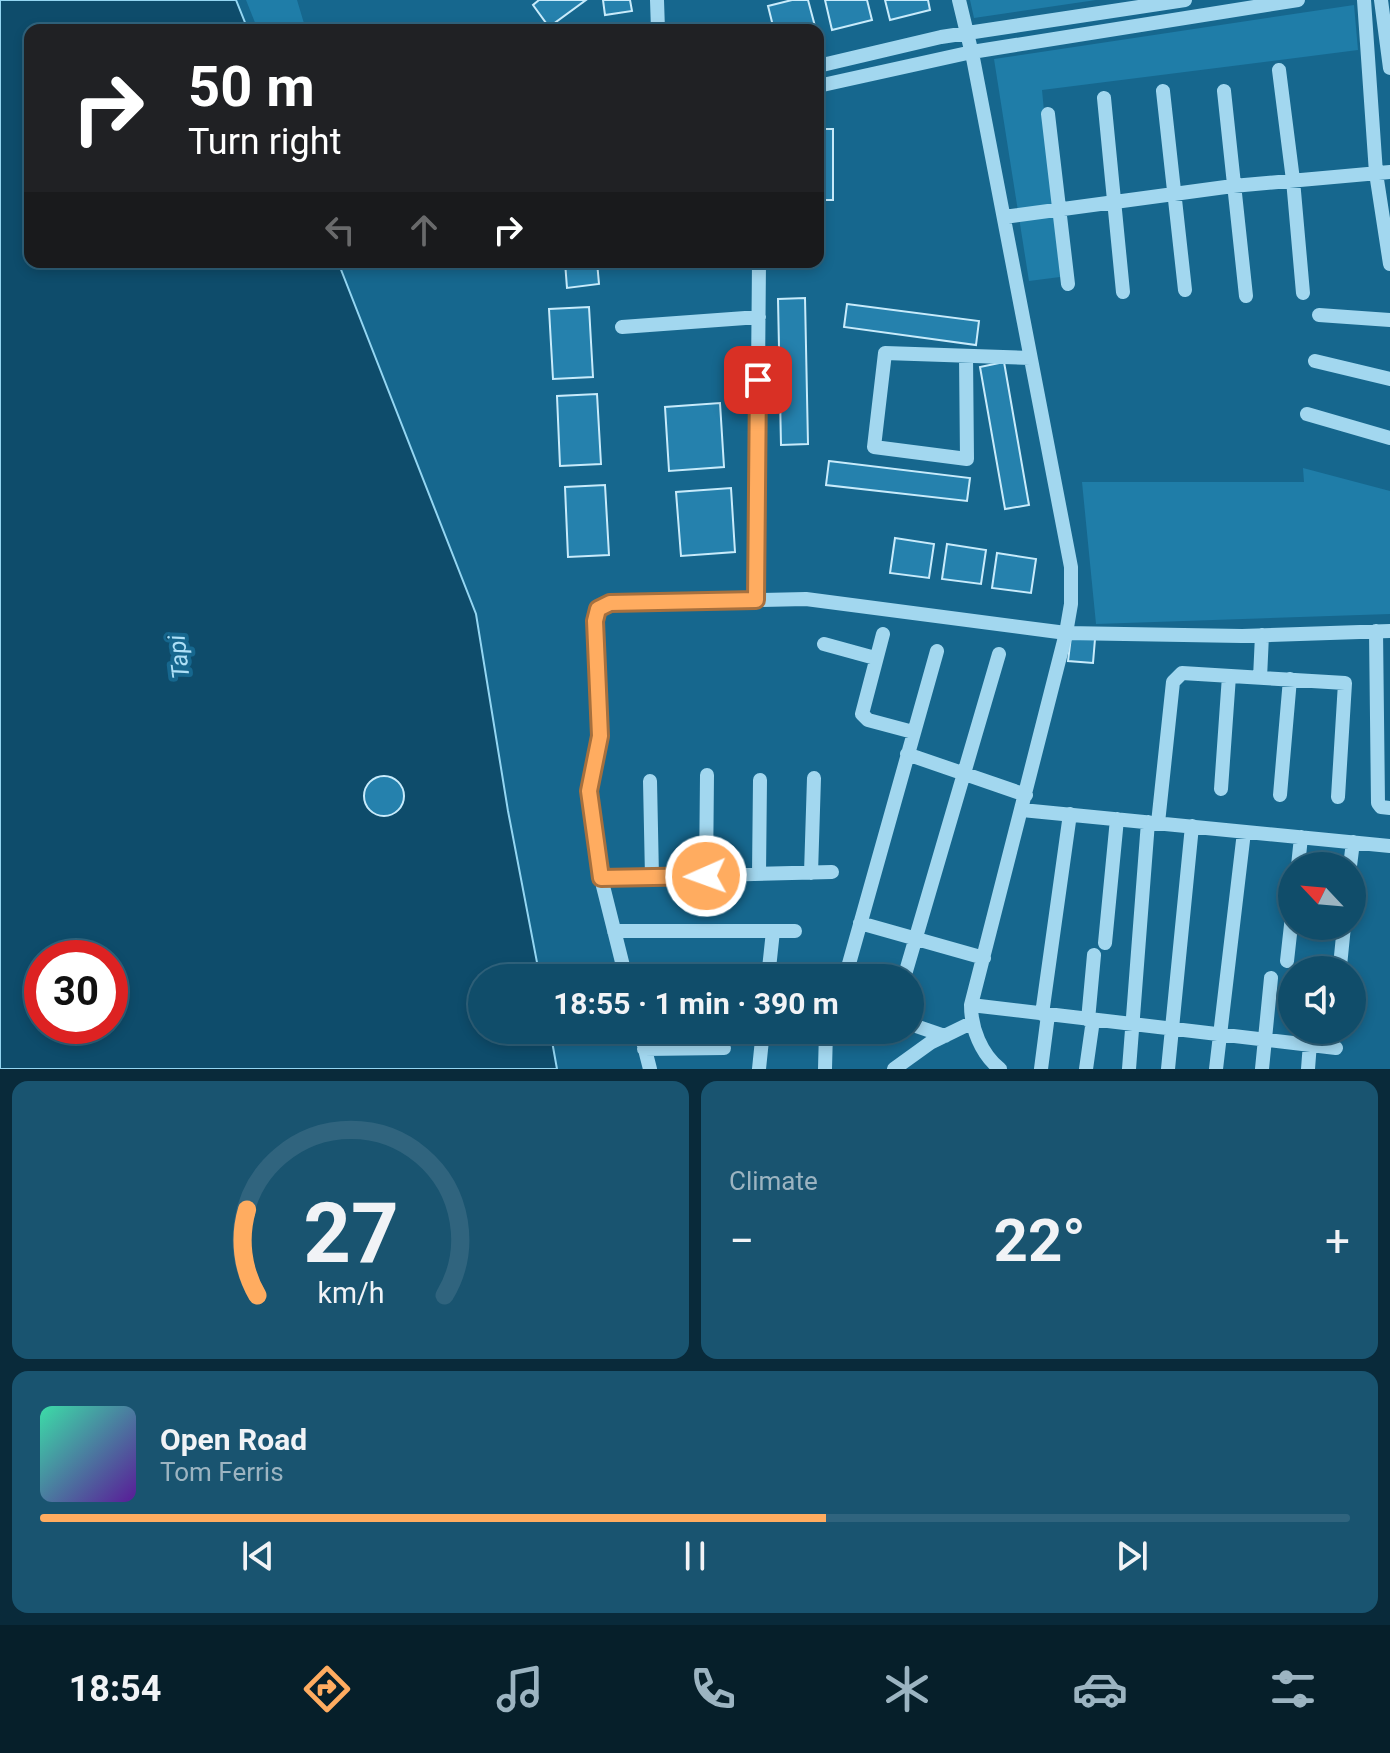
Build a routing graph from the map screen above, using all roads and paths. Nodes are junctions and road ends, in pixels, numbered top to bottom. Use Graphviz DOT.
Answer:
graph roads {
  1 [pos="657,0"];
  2 [pos="959,0"];
  3 [pos="1185,0"];
  4 [pos="1298,0"];
  5 [pos="1364,0"];
  6 [pos="1381,0"];
  7 [pos="658,24"];
  8 [pos="967,34"];
  9 [pos="972,52"];
  10 [pos="824,65"];
  11 [pos="1390,68"];
  12 [pos="1279,70"];
  13 [pos="824,85"];
  14 [pos="1163,91"];
  15 [pos="1224,91"];
  16 [pos="1104,98"];
  17 [pos="1048,114"];
  18 [pos="1383,172"];
  19 [pos="1293,180"];
  20 [pos="1233,186"];
  21 [pos="1176,194"];
  22 [pos="1115,203"];
  23 [pos="1058,210"];
  24 [pos="1004,217"];
  25 [pos="1390,264"];
  26 [pos="759,268"];
  27 [pos="1068,284"];
  28 [pos="1185,290"];
  29 [pos="1123,292"];
  30 [pos="1303,293"];
  31 [pos="1246,296"];
  32 [pos="1319,315"];
  33 [pos="759,317"];
  34 [pos="1390,320"];
  35 [pos="622,327"];
  36 [pos="966,356"];
  37 [pos="1030,358"];
  38 [pos="1315,361"];
  39 [pos="1390,379"];
  40 [pos="1307,414"];
  41 [pos="1390,438"];
  42 [pos="756,600"];
  43 [pos="1383,631"];
  44 [pos="1066,633"];
  45 [pos="883,634"];
  46 [pos="1262,635"];
  47 [pos="824,644"];
  48 [pos="937,651"];
  49 [pos="999,654"];
  50 [pos="875,658"];
  51 [pos="1229,676"];
  52 [pos="1260,678"];
  53 [pos="1290,679"];
  54 [pos="913,732"];
  55 [pos="907,754"];
  56 [pos="964,773"];
  57 [pos="707,775"];
  58 [pos="814,778"];
  59 [pos="760,780"];
  60 [pos="650,781"];
  61 [pos="1221,789"];
  62 [pos="1280,795"];
  63 [pos="1338,797"];
  64 [pos="1024,802"];
  65 [pos="1390,808"];
  66 [pos="1070,814"];
  67 [pos="1117,819"];
  68 [pos="1153,823"];
  69 [pos="1192,826"];
  70 [pos="1244,832"];
  71 [pos="1301,837"];
  72 [pos="1353,842"];
  73 [pos="1390,846"];
  74 [pos="1299,852"];
  75 [pos="1352,852"];
  76 [pos="832,872"];
  77 [pos="811,873"];
  78 [pos="759,874"];
  79 [pos="706,876"];
  80 [pos="652,877"];
  81 [pos="601,878"];
  82 [pos="860,923"];
  83 [pos="614,931"];
  84 [pos="773,931"];
  85 [pos="795,931"];
  86 [pos="915,938"];
  87 [pos="1105,943"];
  88 [pos="1094,955"];
  89 [pos="984,958"];
  90 [pos="622,964"];
  91 [pos="769,964"];
  92 [pos="849,964"];
  93 [pos="908,964"];
  94 [pos="1271,978"];
  95 [pos="971,1005"];
  96 [pos="1045,1014"];
  97 [pos="1090,1020"];
  98 [pos="971,1023"];
  99 [pos="1132,1025"];
  100 [pos="924,1029"];
  101 [pos="1173,1030"];
  102 [pos="1220,1035"];
  103 [pos="945,1036"];
  104 [pos="1278,1039"];
  105 [pos="1265,1040"];
  106 [pos="643,1044"];
  107 [pos="762,1044"];
  108 [pos="826,1044"];
  109 [pos="1310,1044"];
  110 [pos="1326,1044"];
  111 [pos="724,1048"];
  112 [pos="1336,1048"];
  113 [pos="644,1049"];
  114 [pos="995,1067"];
  115 [pos="650,1069"];
  116 [pos="759,1069"];
  117 [pos="825,1069"];
  118 [pos="894,1069"];
  119 [pos="1041,1069"];
  120 [pos="1086,1069"];
  121 [pos="1129,1069"];
  122 [pos="1168,1069"];
  123 [pos="1216,1069"];
  124 [pos="1262,1069"];
  125 [pos="1308,1069"];
  1 -- 7 [label="street"];
  2 -- 8 [label="street"];
  3 -- 8 [label="street"];
  4 -- 9 [label="street"];
  5 -- 18 [label="street"];
  6 -- 11 [label="street"];
  8 -- 9 [label="street"];
  8 -- 10 [label="street"];
  9 -- 13 [label="street"];
  9 -- 24 [label="street"];
  12 -- 19 [label="street"];
  14 -- 21 [label="street"];
  15 -- 20 [label="street"];
  16 -- 22 [label="street"];
  17 -- 23 [label="street"];
  18 -- 19 [label="street"];
  18 -- 25 [label="street"];
  19 -- 20 [label="street"];
  19 -- 30 [label="street"];
  20 -- 21 [label="street"];
  20 -- 31 [label="street"];
  21 -- 22 [label="street"];
  21 -- 28 [label="street"];
  22 -- 23 [label="street"];
  22 -- 29 [label="street"];
  23 -- 24 [label="street"];
  23 -- 27 [label="street"];
  24 -- 37 [label="street"];
  26 -- 33 [label="street"];
  32 -- 34 [label="street"];
  33 -- 35 [label="street"];
  33 -- 42 [label="street"];
  36 -- 37 [label="street"];
  37 -- 44 [label="street"];
  38 -- 39 [label="street"];
  40 -- 41 [label="street"];
  42 -- 44 [label="street"];
  42 -- 81 [label="street"];
  43 -- 46 [label="street"];
  43 -- 65 [label="street"];
  44 -- 46 [label="street"];
  44 -- 64 [label="street"];
  45 -- 50 [label="street"];
  46 -- 52 [label="street"];
  47 -- 50 [label="street"];
  48 -- 54 [label="street"];
  49 -- 56 [label="street"];
  50 -- 54 [label="street"];
  51 -- 52 [label="street"];
  51 -- 61 [label="street"];
  51 -- 68 [label="street"];
  52 -- 53 [label="street"];
  53 -- 62 [label="street"];
  53 -- 63 [label="street"];
  54 -- 55 [label="street"];
  55 -- 56 [label="street"];
  55 -- 82 [label="street"];
  56 -- 64 [label="street"];
  56 -- 86 [label="street"];
  57 -- 79 [label="street"];
  58 -- 77 [label="street"];
  59 -- 78 [label="street"];
  60 -- 80 [label="street"];
  64 -- 66 [label="street"];
  64 -- 89 [label="street"];
  66 -- 67 [label="street"];
  66 -- 96 [label="street"];
  67 -- 68 [label="street"];
  67 -- 87 [label="street"];
  68 -- 69 [label="street"];
  68 -- 99 [label="street"];
  69 -- 70 [label="street"];
  69 -- 101 [label="street"];
  70 -- 71 [label="street"];
  70 -- 102 [label="street"];
  71 -- 72 [label="street"];
  71 -- 74 [label="street"];
  72 -- 73 [label="street"];
  72 -- 75 [label="street"];
  76 -- 77 [label="street"];
  77 -- 78 [label="street"];
  78 -- 79 [label="street"];
  79 -- 80 [label="street"];
  80 -- 81 [label="street"];
  81 -- 83 [label="street"];
  82 -- 86 [label="street"];
  82 -- 92 [label="street"];
  83 -- 84 [label="street"];
  83 -- 90 [label="street"];
  84 -- 85 [label="street"];
  84 -- 91 [label="street"];
  86 -- 89 [label="street"];
  86 -- 93 [label="street"];
  88 -- 97 [label="street"];
  89 -- 95 [label="street"];
  94 -- 105 [label="street"];
  95 -- 96 [label="street"];
  95 -- 98 [label="street"];
  96 -- 97 [label="street"];
  96 -- 119 [label="street"];
  97 -- 99 [label="street"];
  97 -- 120 [label="street"];
  98 -- 103 [label="street"];
  98 -- 114 [label="street"];
  99 -- 101 [label="street"];
  99 -- 121 [label="street"];
  100 -- 103 [label="street"];
  101 -- 102 [label="street"];
  101 -- 122 [label="street"];
  102 -- 105 [label="street"];
  102 -- 123 [label="street"];
  103 -- 118 [label="street"];
  104 -- 105 [label="street"];
  105 -- 124 [label="street"];
  106 -- 113 [label="street"];
  107 -- 116 [label="street"];
  108 -- 117 [label="street"];
  109 -- 125 [label="street"];
  110 -- 112 [label="street"];
  111 -- 113 [label="street"];
  113 -- 115 [label="street"];
}
